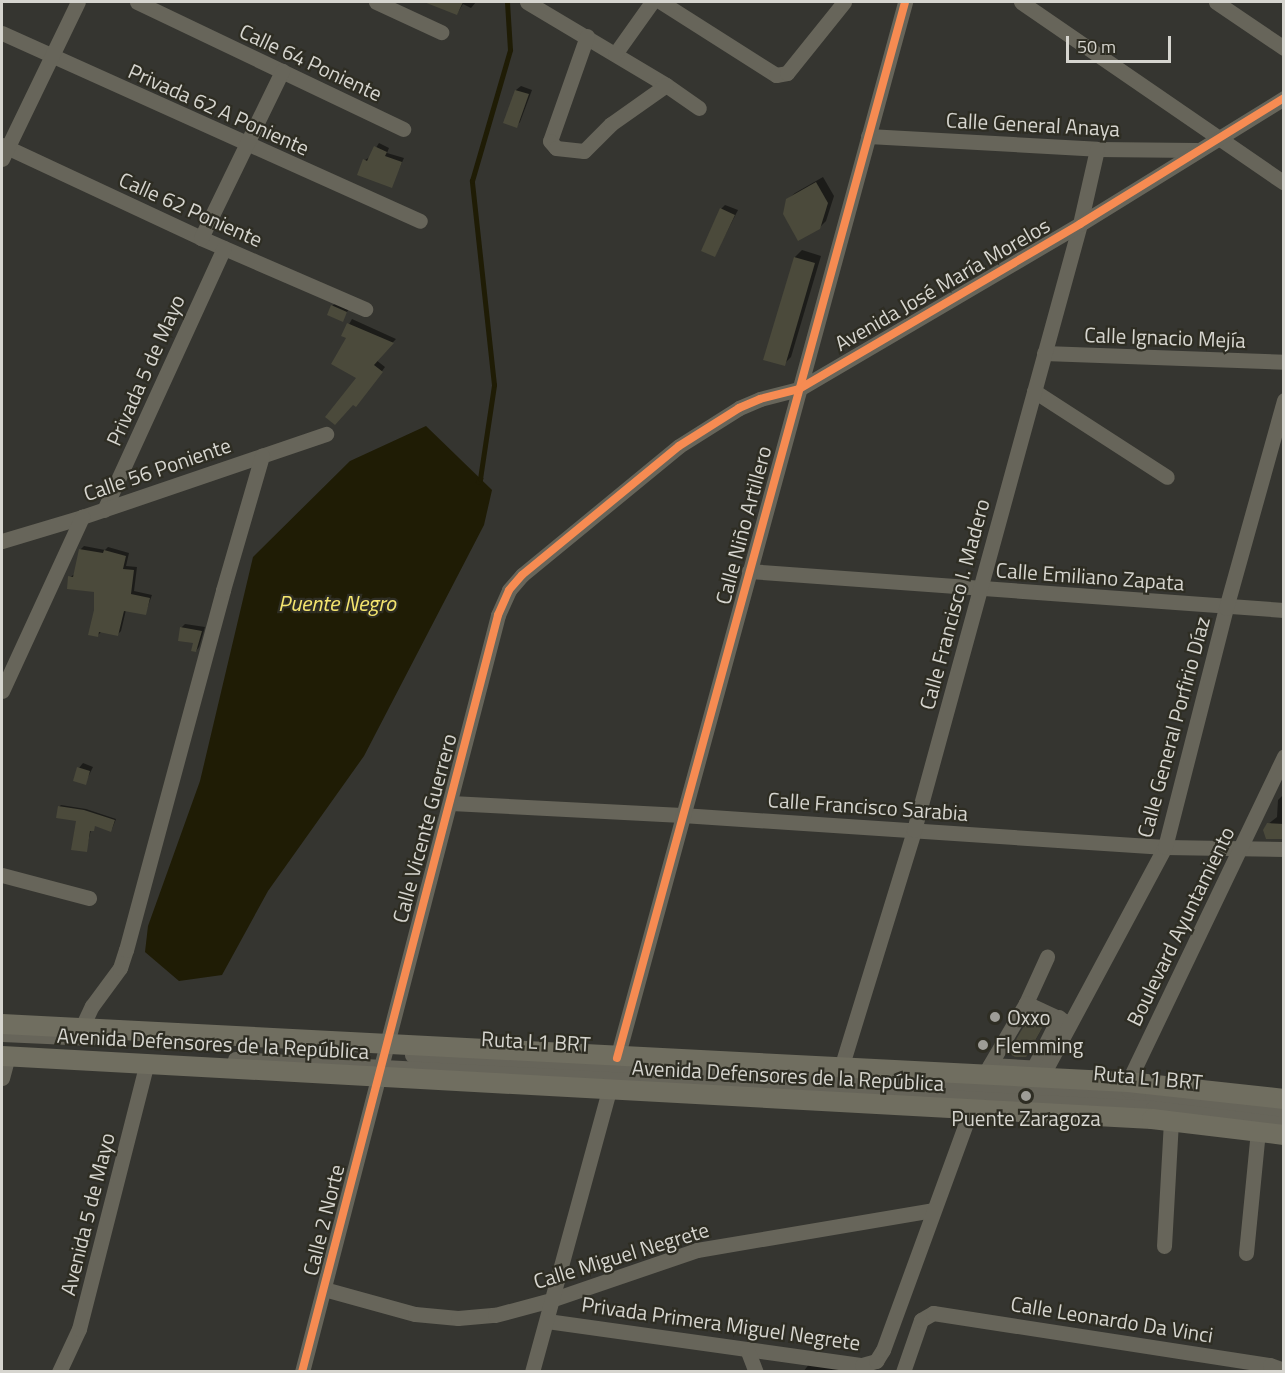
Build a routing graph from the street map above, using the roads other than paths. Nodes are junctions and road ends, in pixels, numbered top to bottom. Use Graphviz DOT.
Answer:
graph roads {
  1 [pos="78,2"];
  2 [pos="137,2"];
  3 [pos="376,2"];
  4 [pos="528,2"];
  5 [pos="651,2"];
  6 [pos="662,2"];
  7 [pos="844,2"];
  8 [pos="906,2"];
  9 [pos="1021,2"];
  10 [pos="1216,2"];
  11 [pos="441,32"];
  12 [pos="2,33"];
  13 [pos="587,36"];
  14 [pos="1284,48"];
  15 [pos="615,54"];
  16 [pos="51,56"];
  17 [pos="282,71"];
  18 [pos="666,85"];
  19 [pos="1284,98"];
  20 [pos="699,108"];
  21 [pos="403,129"];
  22 [pos="868,136"];
  23 [pos="1217,137"];
  24 [pos="246,145"];
  25 [pos="1097,149"];
  26 [pos="3,150"];
  27 [pos="1196,150"];
  28 [pos="1284,183"];
  29 [pos="420,221"];
  30 [pos="1080,224"];
  31 [pos="201,238"];
  32 [pos="224,248"];
  33 [pos="364,309"];
  34 [pos="1044,353"];
  35 [pos="1284,362"];
  36 [pos="799,389"];
  37 [pos="1034,391"];
  38 [pos="1284,400"];
  39 [pos="326,434"];
  40 [pos="262,456"];
  41 [pos="1167,477"];
  42 [pos="104,510"];
  43 [pos="82,517"];
  44 [pos="2,541"];
  45 [pos="749,571"];
  46 [pos="980,588"];
  47 [pos="509,590"];
  48 [pos="1226,608"];
  49 [pos="1284,610"];
  50 [pos="2,691"];
  51 [pos="1284,756"];
  52 [pos="451,803"];
  53 [pos="682,815"];
  54 [pos="914,830"];
  55 [pos="1165,847"];
  56 [pos="1242,847"];
  57 [pos="1284,849"];
  58 [pos="2,875"];
  59 [pos="89,898"];
  60 [pos="1047,957"];
  61 [pos="1026,1003"];
  62 [pos="1064,1020"];
  63 [pos="2,1024"];
  64 [pos="82,1028"];
  65 [pos="2,1034"];
  66 [pos="4,1053"];
  67 [pos="617,1058"];
  68 [pos="381,1060"];
  69 [pos="147,1063"];
  70 [pos="840,1068"];
  71 [pos="987,1070"];
  72 [pos="1037,1073"];
  73 [pos="2,1078"];
  74 [pos="609,1090"];
  75 [pos="1281,1099"];
  76 [pos="1127,1100"];
  77 [pos="971,1109"];
  78 [pos="1171,1121"];
  79 [pos="1284,1124"];
  80 [pos="1258,1131"];
  81 [pos="1284,1134"];
  82 [pos="933,1210"];
  83 [pos="1164,1246"];
  84 [pos="1246,1253"];
  85 [pos="324,1289"];
  86 [pos="551,1300"];
  87 [pos="547,1321"];
  88 [pos="747,1349"];
  89 [pos="1284,1370"];
  90 [pos="59,1371"];
  91 [pos="302,1371"];
  92 [pos="532,1371"];
  93 [pos="756,1371"];
  94 [pos="903,1371"];
  1 -- 16 [label="street"];
  2 -- 17 [label="street, Calle 64 Poniente"];
  3 -- 11 [label="street"];
  4 -- 13 [label="street"];
  5 -- 15 [label="street"];
  6 -- 7 [label="street"];
  8 -- 22 [label="street, Calle Niño Artillero"];
  9 -- 23 [label="street"];
  10 -- 14 [label="street"];
  12 -- 16 [label="street, Privada 62 A Poniente"];
  13 -- 15 [label="street"];
  13 -- 18 [label="street"];
  15 -- 18 [label="street"];
  16 -- 24 [label="street, Privada 62 A Poniente"];
  16 -- 26 [label="street"];
  17 -- 21 [label="street, Calle 64 Poniente"];
  17 -- 24 [label="street"];
  18 -- 20 [label="street"];
  19 -- 23 [label="street, Avenida José María Morelos"];
  22 -- 25 [label="street, Calle General Anaya"];
  22 -- 36 [label="street, Calle Niño Artillero"];
  23 -- 27 [label="street, Avenida José María Morelos"];
  23 -- 28 [label="street"];
  24 -- 29 [label="street, Privada 62 A Poniente"];
  24 -- 31 [label="street"];
  25 -- 27 [label="street, Calle General Anaya"];
  25 -- 30 [label="street, Calle Francisco I. Madero"];
  26 -- 31 [label="street, Calle 62 Poniente"];
  27 -- 30 [label="street, Avenida José María Morelos"];
  30 -- 34 [label="street, Calle Francisco I. Madero"];
  30 -- 36 [label="street, Avenida José María Morelos"];
  31 -- 32 [label="street, Calle 62 Poniente"];
  32 -- 33 [label="street, Calle 62 Poniente"];
  32 -- 42 [label="street, Privada 5 de Mayo"];
  34 -- 35 [label="street, Calle Ignacio Mejía"];
  34 -- 37 [label="street, Calle Francisco I. Madero"];
  36 -- 45 [label="street, Calle Niño Artillero"];
  36 -- 47 [label="street, Avenida José María Morelos"];
  37 -- 41 [label="street"];
  37 -- 46 [label="street, Calle Francisco I. Madero"];
  38 -- 48 [label="street, Calle General Porfirio Díaz"];
  39 -- 40 [label="street, Calle 56 Poniente"];
  40 -- 42 [label="street, Calle 56 Poniente"];
  40 -- 64 [label="street"];
  42 -- 43 [label="street, Calle 56 Poniente"];
  43 -- 44 [label="street, Calle 56 Poniente"];
  43 -- 50 [label="street"];
  45 -- 46 [label="street, Calle Emiliano Zapata"];
  45 -- 53 [label="street, Calle Niño Artillero"];
  46 -- 48 [label="street, Calle Emiliano Zapata"];
  46 -- 54 [label="street, Calle Francisco I. Madero"];
  47 -- 52 [label="street, Calle Vicente Guerrero"];
  48 -- 49 [label="street, Calle Emiliano Zapata"];
  48 -- 55 [label="street, Calle General Porfirio Díaz"];
  51 -- 56 [label="street, Boulevard Ayuntamiento"];
  52 -- 53 [label="street, Calle Francisco Sarabia"];
  52 -- 68 [label="street, Calle Vicente Guerrero"];
  53 -- 54 [label="street, Calle Francisco Sarabia"];
  53 -- 67 [label="street, Calle Niño Artillero"];
  54 -- 55 [label="street, Calle Francisco Sarabia"];
  54 -- 70 [label="street, Calle Francisco I. Madero"];
  55 -- 56 [label="street, Calle Francisco Sarabia"];
  55 -- 62 [label="street, Calle General Porfirio Díaz"];
  56 -- 57 [label="street, Calle Francisco Sarabia"];
  56 -- 76 [label="street, Boulevard Ayuntamiento"];
  58 -- 59 [label="street"];
  60 -- 61 [label="street"];
  61 -- 62 [label="street"];
  61 -- 71 [label="street"];
  62 -- 72 [label="street, Calle General Porfirio Díaz"];
  63 -- 64 [label="main road, Avenida Defensores de la República"];
  64 -- 68 [label="main road, Avenida Defensores de la República"];
  65 -- 68 [label="street, Ruta L1 BRT"];
  66 -- 68 [label="street, Ruta L1 BRT"];
  66 -- 69 [label="main road, Avenida Defensores de la República"];
  66 -- 73 [label="street"];
  67 -- 68 [label="main road, Avenida Defensores de la República"];
  67 -- 70 [label="main road, Avenida Defensores de la República"];
  68 -- 69 [label="main road, Avenida Defensores de la República"];
  68 -- 74 [label="main road, Avenida Defensores de la República"];
  68 -- 76 [label="street, Ruta L1 BRT"];
  68 -- 85 [label="street, Calle 2 Norte"];
  69 -- 90 [label="street, Avenida 5 de Mayo"];
  70 -- 71 [label="main road, Avenida Defensores de la República"];
  71 -- 72 [label="main road, Avenida Defensores de la República"];
  72 -- 76 [label="main road, Avenida Defensores de la República"];
  74 -- 77 [label="main road, Avenida Defensores de la República"];
  74 -- 86 [label="street"];
  75 -- 76 [label="main road, Avenida Defensores de la República"];
  76 -- 77 [label="main road, Avenida Defensores de la República"];
  76 -- 78 [label="main road, Avenida Defensores de la República"];
  76 -- 79 [label="street, Ruta L1 BRT"];
  77 -- 82 [label="street"];
  78 -- 80 [label="main road, Avenida Defensores de la República"];
  78 -- 83 [label="street"];
  80 -- 81 [label="main road, Avenida Defensores de la República"];
  80 -- 84 [label="street"];
  82 -- 86 [label="street, Calle Miguel Negrete"];
  82 -- 88 [label="street, Privada Primera Miguel Negrete"];
  85 -- 86 [label="street, Calle Miguel Negrete"];
  85 -- 91 [label="street, Calle 2 Norte"];
  86 -- 87 [label="street"];
  87 -- 88 [label="street, Privada Primera Miguel Negrete"];
  87 -- 92 [label="street"];
  88 -- 93 [label="street"];
  89 -- 94 [label="street, Calle Leonardo Da Vinci"];
}
